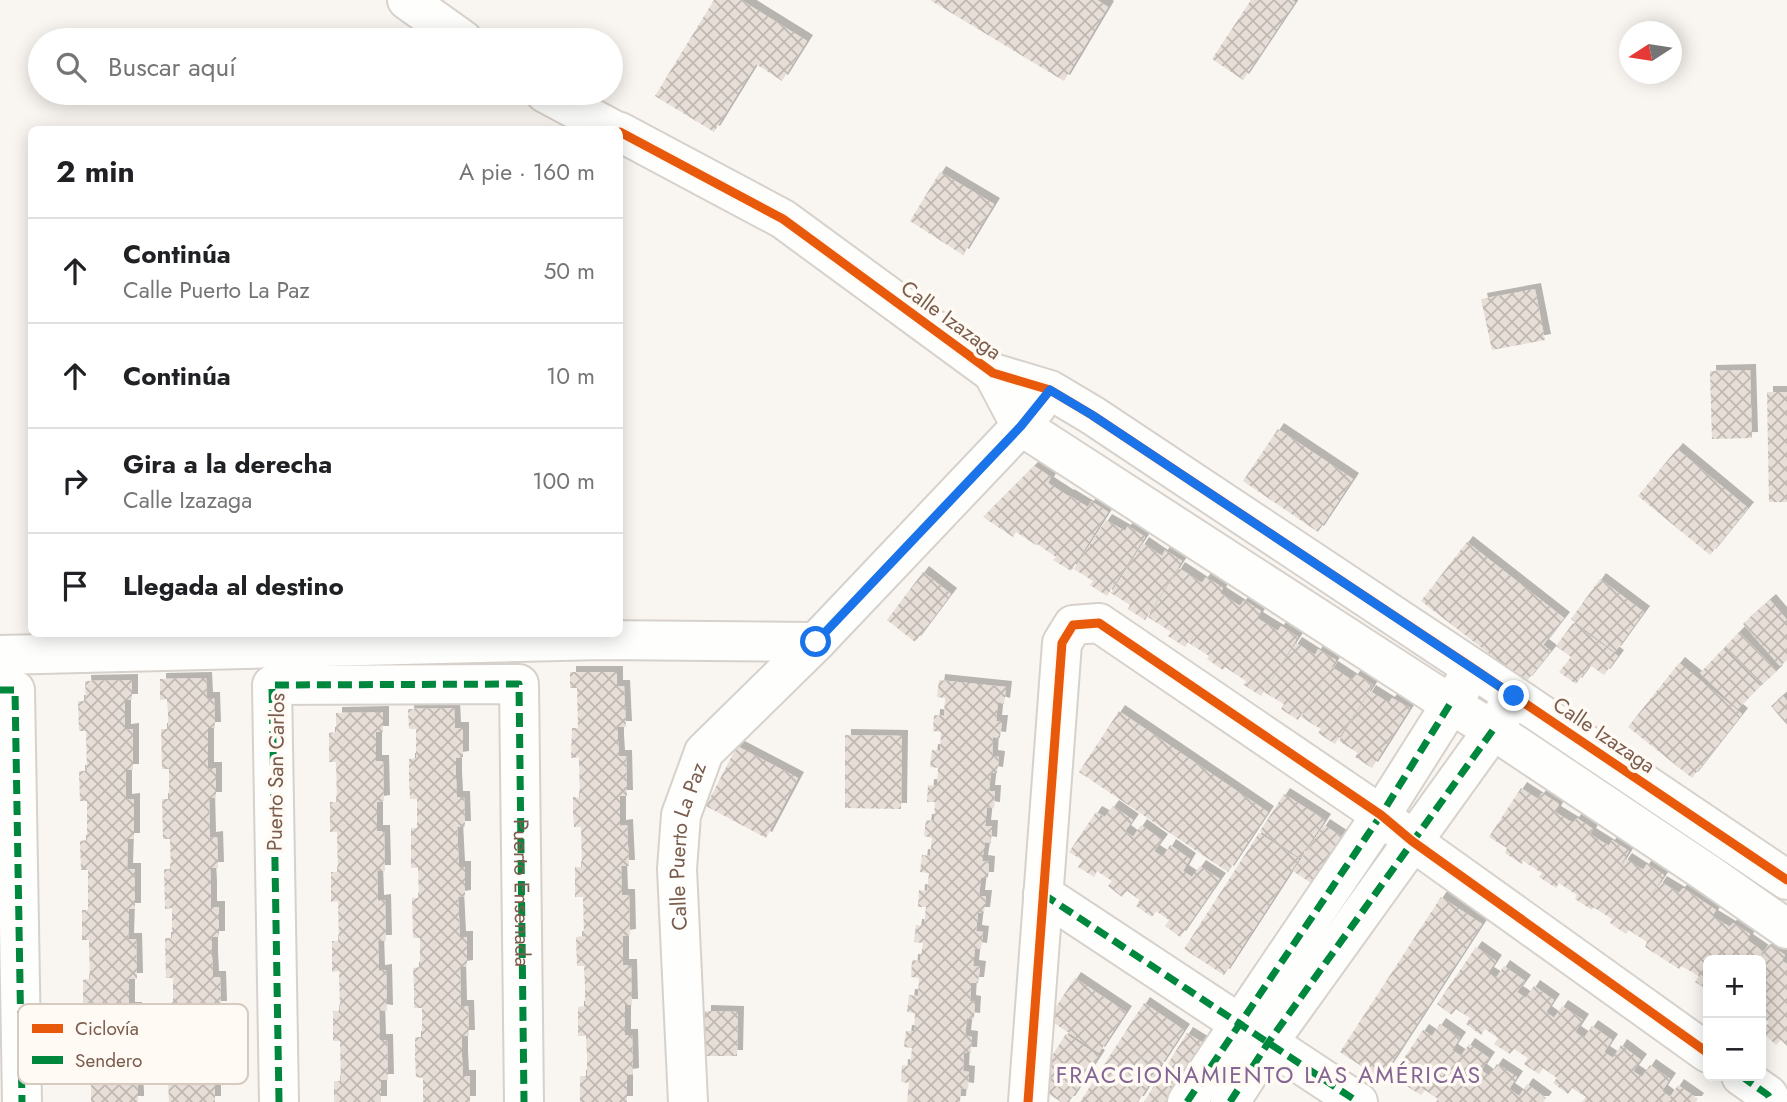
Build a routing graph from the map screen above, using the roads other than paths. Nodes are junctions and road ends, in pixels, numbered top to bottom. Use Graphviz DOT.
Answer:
graph roads {
  1 [pos="407,0"];
  2 [pos="446,28"];
  3 [pos="567,105"];
  4 [pos="607,126"];
  5 [pos="623,134"];
  6 [pos="993,373"];
  7 [pos="1050,390"];
  8 [pos="1021,426"];
  9 [pos="816,642"];
  10 [pos="0,655"];
  11 [pos="1474,669"];
  12 [pos="519,684"];
  13 [pos="8,690"];
  14 [pos="1514,696"];
  15 [pos="1450,704"];
  16 [pos="1493,730"];
  17 [pos="1381,815"];
  18 [pos="1412,841"];
  19 [pos="1787,880"];
  20 [pos="1043,894"];
  21 [pos="1787,929"];
  22 [pos="19,1004"];
  23 [pos="1254,1034"];
  24 [pos="1703,1049"];
  25 [pos="1748,1081"];
  26 [pos="21,1084"];
  27 [pos="22,1102"];
  28 [pos="279,1102"];
  29 [pos="524,1102"];
  30 [pos="688,1102"];
  31 [pos="1028,1102"];
  32 [pos="1187,1102"];
  33 [pos="1230,1102"];
  34 [pos="1358,1102"];
  35 [pos="1772,1102"];
  1 -- 2 [label="street"];
  3 -- 4 [label="street"];
  5 -- 6 [label="street, Calle Izazaga"];
  6 -- 7 [label="street, Calle Izazaga"];
  6 -- 8 [label="street, Calle Izazaga"];
  7 -- 8 [label="street, Calle Puerto La Paz"];
  7 -- 11 [label="street, Calle Izazaga"];
  8 -- 9 [label="street, Calle Puerto La Paz"];
  8 -- 15 [label="street, Calle Izazaga"];
  9 -- 10 [label="street"];
  9 -- 30 [label="street, Calle Puerto La Paz"];
  11 -- 14 [label="street, Calle Izazaga"];
  11 -- 15 [label="street"];
  12 -- 28 [label="street, Puerto San Carlos"];
  12 -- 29 [label="street, Puerto Ensenada"];
  13 -- 22 [label="street"];
  14 -- 16 [label="street"];
  14 -- 19 [label="street, Calle Izazaga"];
  15 -- 16 [label="street, Calle Izazaga"];
  15 -- 17 [label="street"];
  16 -- 18 [label="street"];
  16 -- 21 [label="street, Calle Izazaga"];
  17 -- 18 [label="street"];
  17 -- 20 [label="street"];
  17 -- 23 [label="street"];
  18 -- 23 [label="street"];
  18 -- 24 [label="street"];
  20 -- 23 [label="street"];
  20 -- 31 [label="street"];
  23 -- 32 [label="street"];
  23 -- 33 [label="street"];
  23 -- 34 [label="street"];
  25 -- 35 [label="street"];
  26 -- 27 [label="street"];
}
